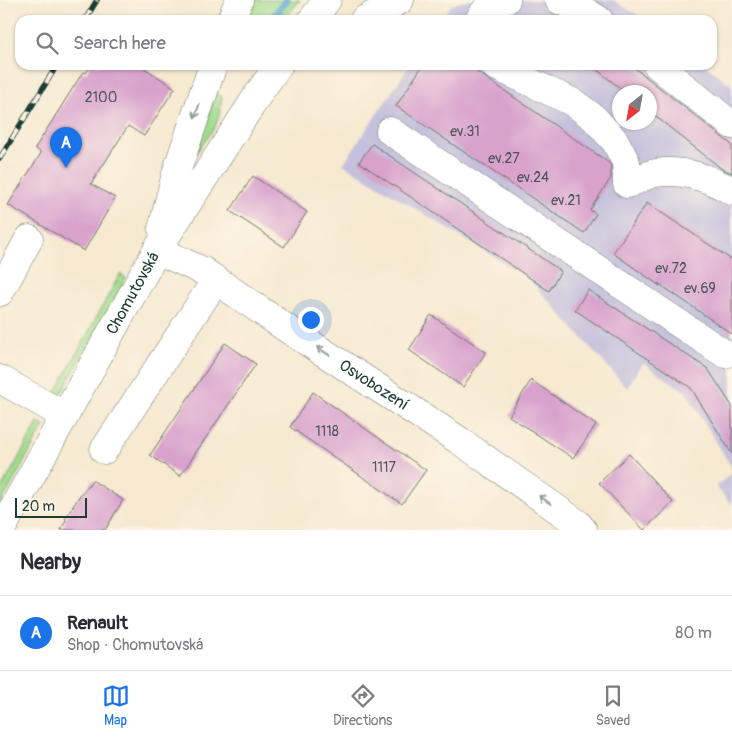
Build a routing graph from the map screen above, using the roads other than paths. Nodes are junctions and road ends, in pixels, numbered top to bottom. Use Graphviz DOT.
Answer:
graph roads {
  1 [pos="239,0"];
  2 [pos="328,0"];
  3 [pos="400,0"];
  4 [pos="506,0"];
  5 [pos="559,0"];
  6 [pos="233,15"];
  7 [pos="316,15"];
  8 [pos="373,15"];
  9 [pos="482,15"];
  10 [pos="591,15"];
  11 [pos="211,70"];
  12 [pos="275,70"];
  13 [pos="289,70"];
  14 [pos="505,70"];
  15 [pos="663,70"];
  16 [pos="263,87"];
  17 [pos="732,125"];
  18 [pos="390,132"];
  19 [pos="732,191"];
  20 [pos="29,240"];
  21 [pos="157,250"];
  22 [pos="209,276"];
  23 [pos="0,292"];
  24 [pos="726,354"];
  25 [pos="0,379"];
  26 [pos="65,416"];
  27 [pos="104,450"];
  28 [pos="1,530"];
  29 [pos="583,530"];
  1 -- 6 [label="street"];
  2 -- 7 [label="street"];
  3 -- 8 [label="street"];
  4 -- 9 [label="street"];
  5 -- 10 [label="street"];
  11 -- 21 [label="street, one-way"];
  12 -- 16 [label="street, Chomutovská"];
  13 -- 16 [label="street"];
  14 -- 19 [label="street"];
  15 -- 17 [label="street"];
  16 -- 21 [label="street, Chomutovská"];
  18 -- 24 [label="street"];
  20 -- 23 [label="street"];
  21 -- 22 [label="street, Osvobození"];
  21 -- 26 [label="street, Chomutovská"];
  22 -- 27 [label="street"];
  29 -- 22 [label="street, Osvobození, one-way"];
  25 -- 26 [label="street"];
  26 -- 28 [label="street, Chomutovská"];
}
